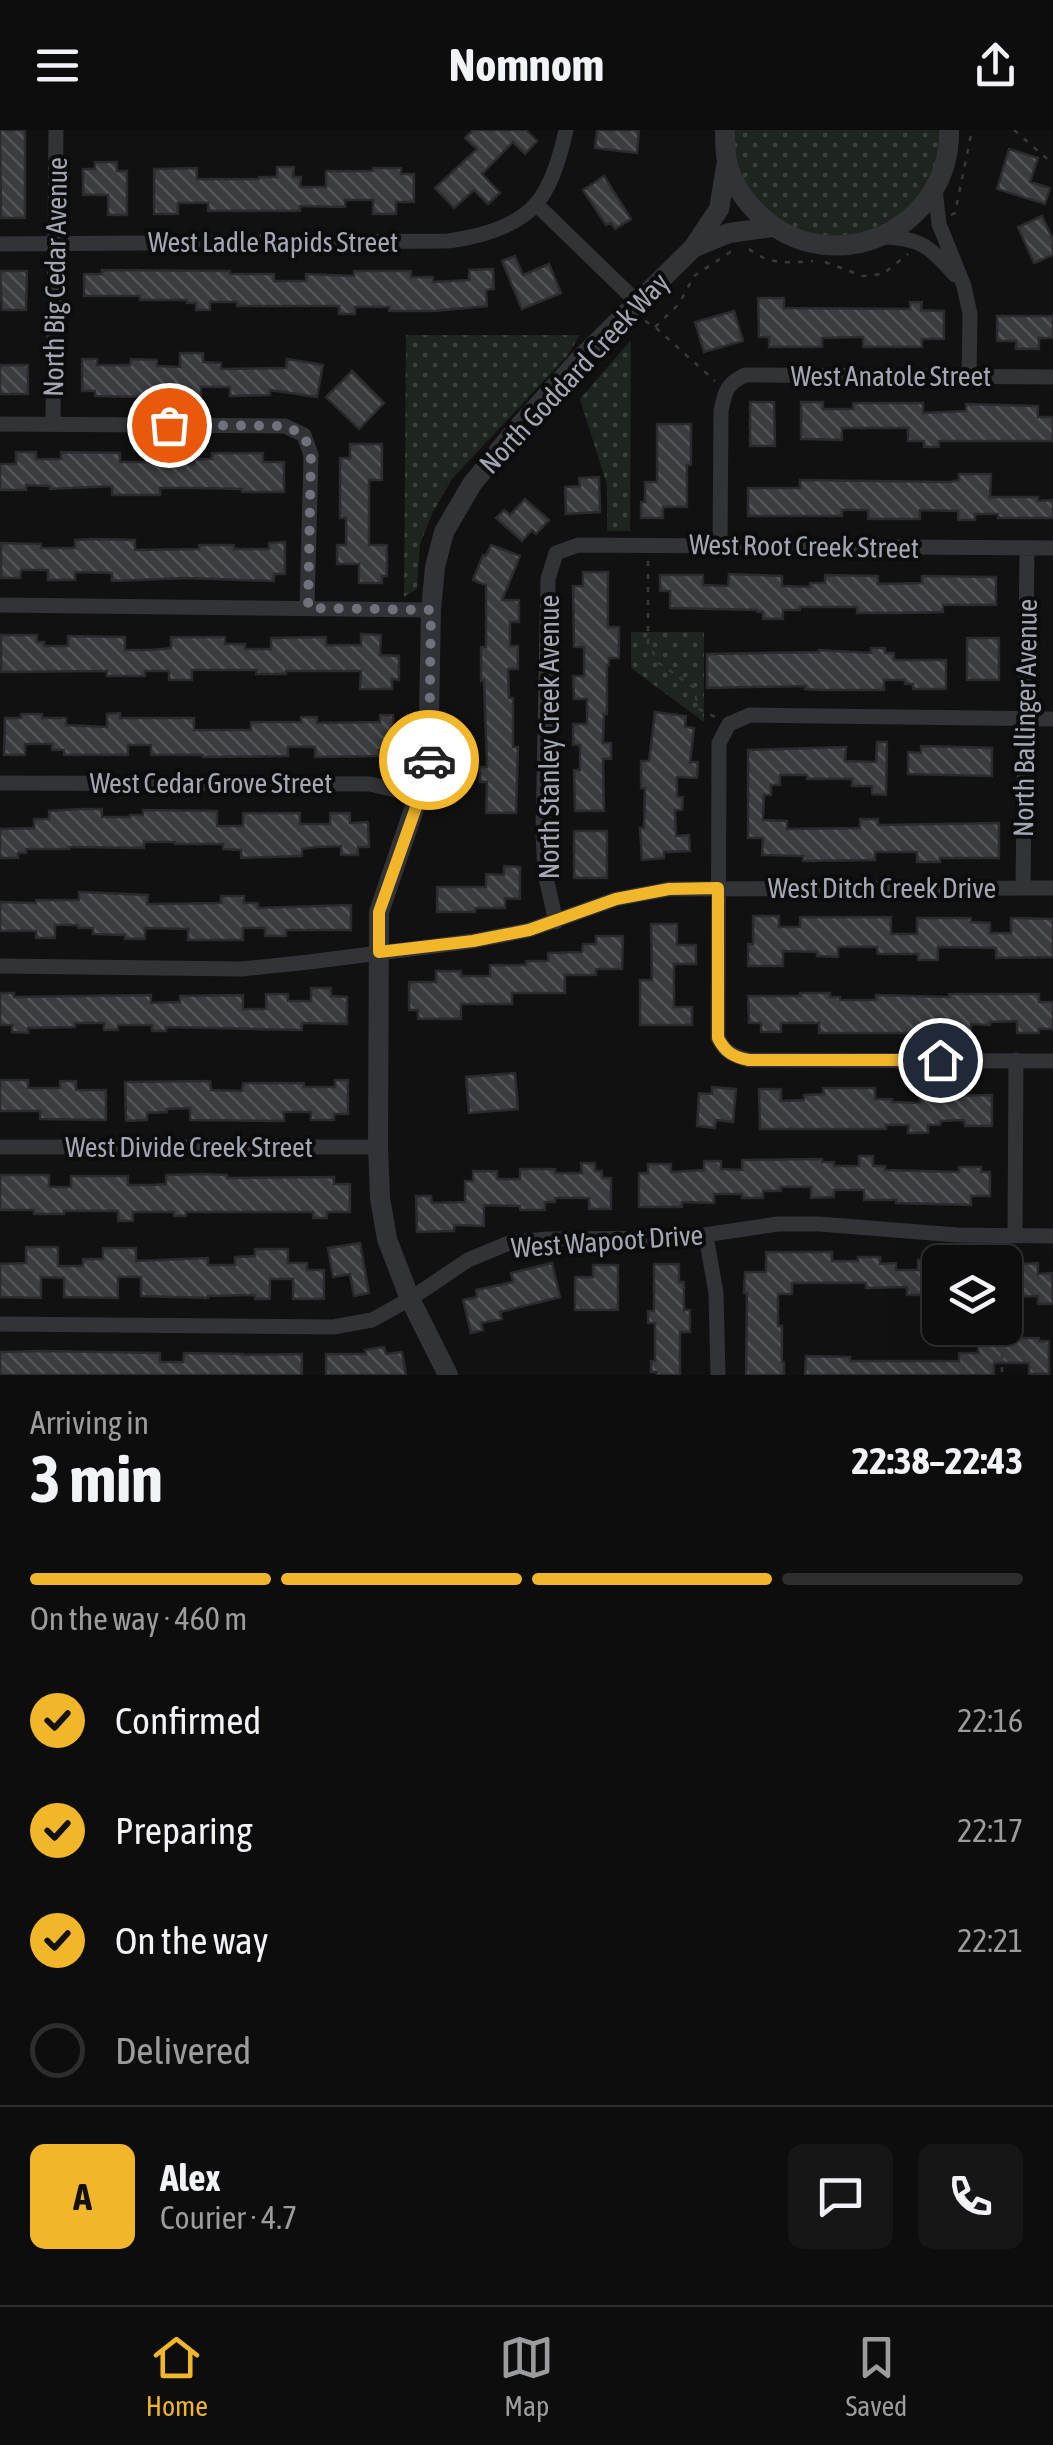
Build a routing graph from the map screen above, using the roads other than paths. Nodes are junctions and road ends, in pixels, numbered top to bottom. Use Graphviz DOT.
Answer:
graph roads {
  1 [pos="56,130"];
  2 [pos="566,130"];
  3 [pos="725,130"];
  4 [pos="950,131"];
  5 [pos="727,161"];
  6 [pos="935,188"];
  7 [pos="536,204"];
  8 [pos="773,226"];
  9 [pos="881,237"];
  10 [pos="56,243"];
  11 [pos="0,244"];
  12 [pos="693,248"];
  13 [pos="964,286"];
  14 [pos="633,306"];
  15 [pos="969,376"];
  16 [pos="1053,376"];
  17 [pos="0,424"];
  18 [pos="53,424"];
  19 [pos="720,546"];
  20 [pos="1028,548"];
  21 [pos="1053,548"];
  22 [pos="556,554"];
  23 [pos="0,605"];
  24 [pos="308,608"];
  25 [pos="431,610"];
  26 [pos="1025,719"];
  27 [pos="1053,719"];
  28 [pos="0,783"];
  29 [pos="420,796"];
  30 [pos="718,888"];
  31 [pos="1023,888"];
  32 [pos="1053,888"];
  33 [pos="556,922"];
  34 [pos="379,952"];
  35 [pos="0,966"];
  36 [pos="1016,1060"];
  37 [pos="1053,1061"];
  38 [pos="0,1147"];
  39 [pos="378,1147"];
  40 [pos="706,1236"];
  41 [pos="1015,1236"];
  42 [pos="1053,1236"];
  43 [pos="410,1299"];
  44 [pos="0,1324"];
  45 [pos="448,1375"];
  46 [pos="718,1375"];
  1 -- 10 [label="street, North Big Cedar Avenue"];
  2 -- 7 [label="street"];
  3 -- 5 [label="street"];
  4 -- 6 [label="street"];
  5 -- 8 [label="street"];
  5 -- 12 [label="street, North Goddard Creek Way"];
  6 -- 9 [label="street"];
  6 -- 13 [label="street"];
  7 -- 10 [label="street, West Ladle Rapids Street"];
  7 -- 14 [label="street"];
  8 -- 9 [label="street"];
  8 -- 12 [label="street, North Goddard Creek Way"];
  9 -- 13 [label="street"];
  10 -- 11 [label="street, West Ladle Rapids Street"];
  10 -- 18 [label="street, North Big Cedar Avenue"];
  12 -- 14 [label="street, North Goddard Creek Way"];
  13 -- 15 [label="street"];
  14 -- 25 [label="street, North Goddard Creek Way"];
  15 -- 16 [label="street, West Anatole Street"];
  15 -- 19 [label="street, West Anatole Street"];
  17 -- 18 [label="street"];
  18 -- 24 [label="street"];
  19 -- 20 [label="street, West Root Creek Street"];
  19 -- 22 [label="street, West Root Creek Street"];
  20 -- 21 [label="street, West Root Creek Street"];
  20 -- 26 [label="street, North Ballinger Avenue"];
  22 -- 33 [label="street, North Stanley Creek Avenue"];
  23 -- 24 [label="street"];
  24 -- 25 [label="street"];
  25 -- 29 [label="street, North Goddard Creek Way"];
  26 -- 27 [label="street"];
  26 -- 30 [label="street"];
  26 -- 31 [label="street, North Ballinger Avenue"];
  28 -- 29 [label="street, West Cedar Grove Street"];
  29 -- 34 [label="street, North Goddard Creek Way"];
  30 -- 31 [label="street, West Ditch Creek Drive"];
  30 -- 33 [label="street, West Ditch Creek Drive"];
  30 -- 36 [label="street"];
  31 -- 32 [label="street, West Ditch Creek Drive"];
  33 -- 34 [label="street, West Ditch Creek Drive"];
  34 -- 35 [label="street, West Ditch Creek Drive"];
  34 -- 39 [label="street, North Goddard Creek Way"];
  36 -- 37 [label="street"];
  36 -- 41 [label="street"];
  38 -- 39 [label="street, West Divide Creek Street"];
  39 -- 43 [label="street, North Goddard Creek Way"];
  40 -- 41 [label="street, West Wapoot Drive"];
  40 -- 43 [label="street, West Wapoot Drive"];
  40 -- 46 [label="street"];
  41 -- 42 [label="street, West Wapoot Drive"];
  43 -- 44 [label="street, West Wapoot Drive"];
  43 -- 45 [label="street, North Goddard Creek Way"];
}
